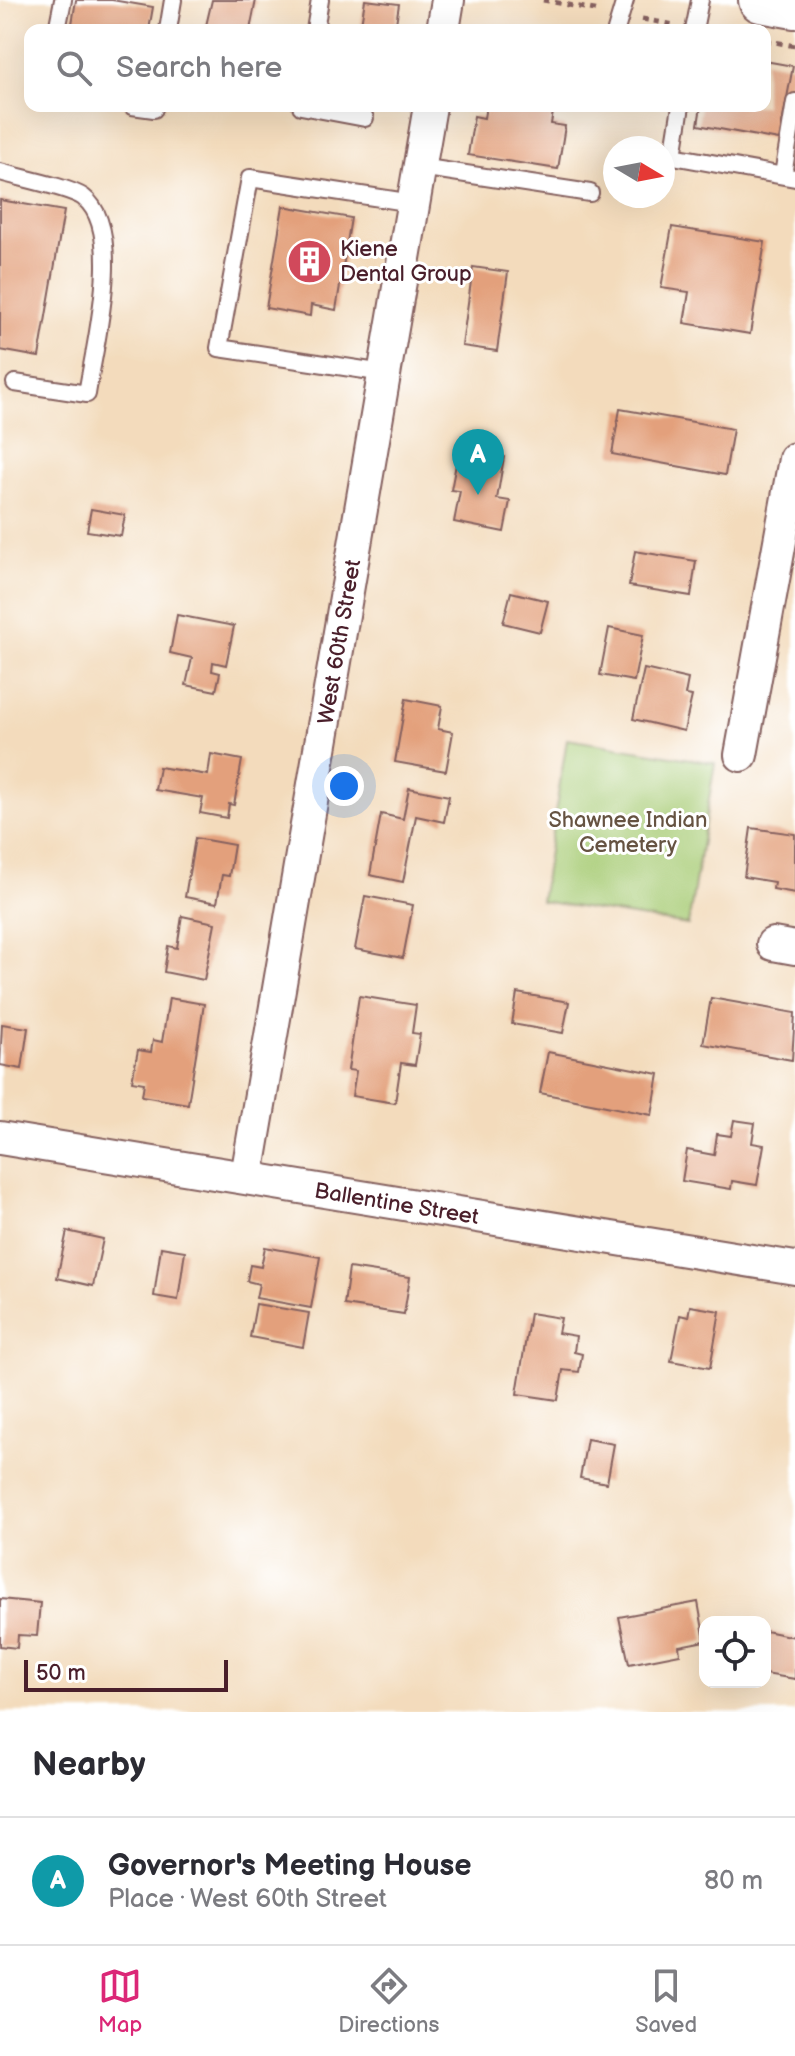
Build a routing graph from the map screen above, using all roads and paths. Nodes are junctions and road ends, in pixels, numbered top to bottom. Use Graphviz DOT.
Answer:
graph roads {
  1 [pos="63,0"];
  2 [pos="173,0"];
  3 [pos="320,0"];
  4 [pos="448,0"];
  5 [pos="625,0"];
  6 [pos="700,0"];
  7 [pos="761,0"];
  8 [pos="795,6"];
  9 [pos="58,24"];
  10 [pos="169,24"];
  11 [pos="316,24"];
  12 [pos="444,24"];
  13 [pos="618,24"];
  14 [pos="695,24"];
  15 [pos="771,41"];
  16 [pos="795,46"];
  17 [pos="795,102"];
  18 [pos="333,112"];
  19 [pos="429,112"];
  20 [pos="680,112"];
  21 [pos="365,118"];
  22 [pos="420,167"];
  23 [pos="0,172"];
  24 [pos="789,176"];
  25 [pos="590,193"];
  26 [pos="413,203"];
  27 [pos="384,373"];
  28 [pos="15,383"];
  29 [pos="795,460"];
  30 [pos="741,755"];
  31 [pos="0,1138"];
  32 [pos="247,1176"];
  33 [pos="795,1268"];
  1 -- 9 [label="lane"];
  2 -- 10 [label="lane"];
  3 -- 11 [label="lane"];
  4 -- 12 [label="street"];
  5 -- 13 [label="lane"];
  6 -- 14 [label="lane"];
  7 -- 8 [label="main road"];
  15 -- 16 [label="path"];
  17 -- 24 [label="lane"];
  18 -- 21 [label="lane"];
  19 -- 22 [label="street, West 60th Street"];
  20 -- 24 [label="lane"];
  22 -- 25 [label="lane"];
  22 -- 26 [label="street, West 60th Street"];
  23 -- 28 [label="lane"];
  26 -- 27 [label="street, West 60th Street"];
  26 -- 27 [label="lane"];
  27 -- 32 [label="street, West 60th Street"];
  29 -- 30 [label="street"];
  31 -- 32 [label="street, Ballentine Street"];
  32 -- 33 [label="street, Ballentine Street"];
}
